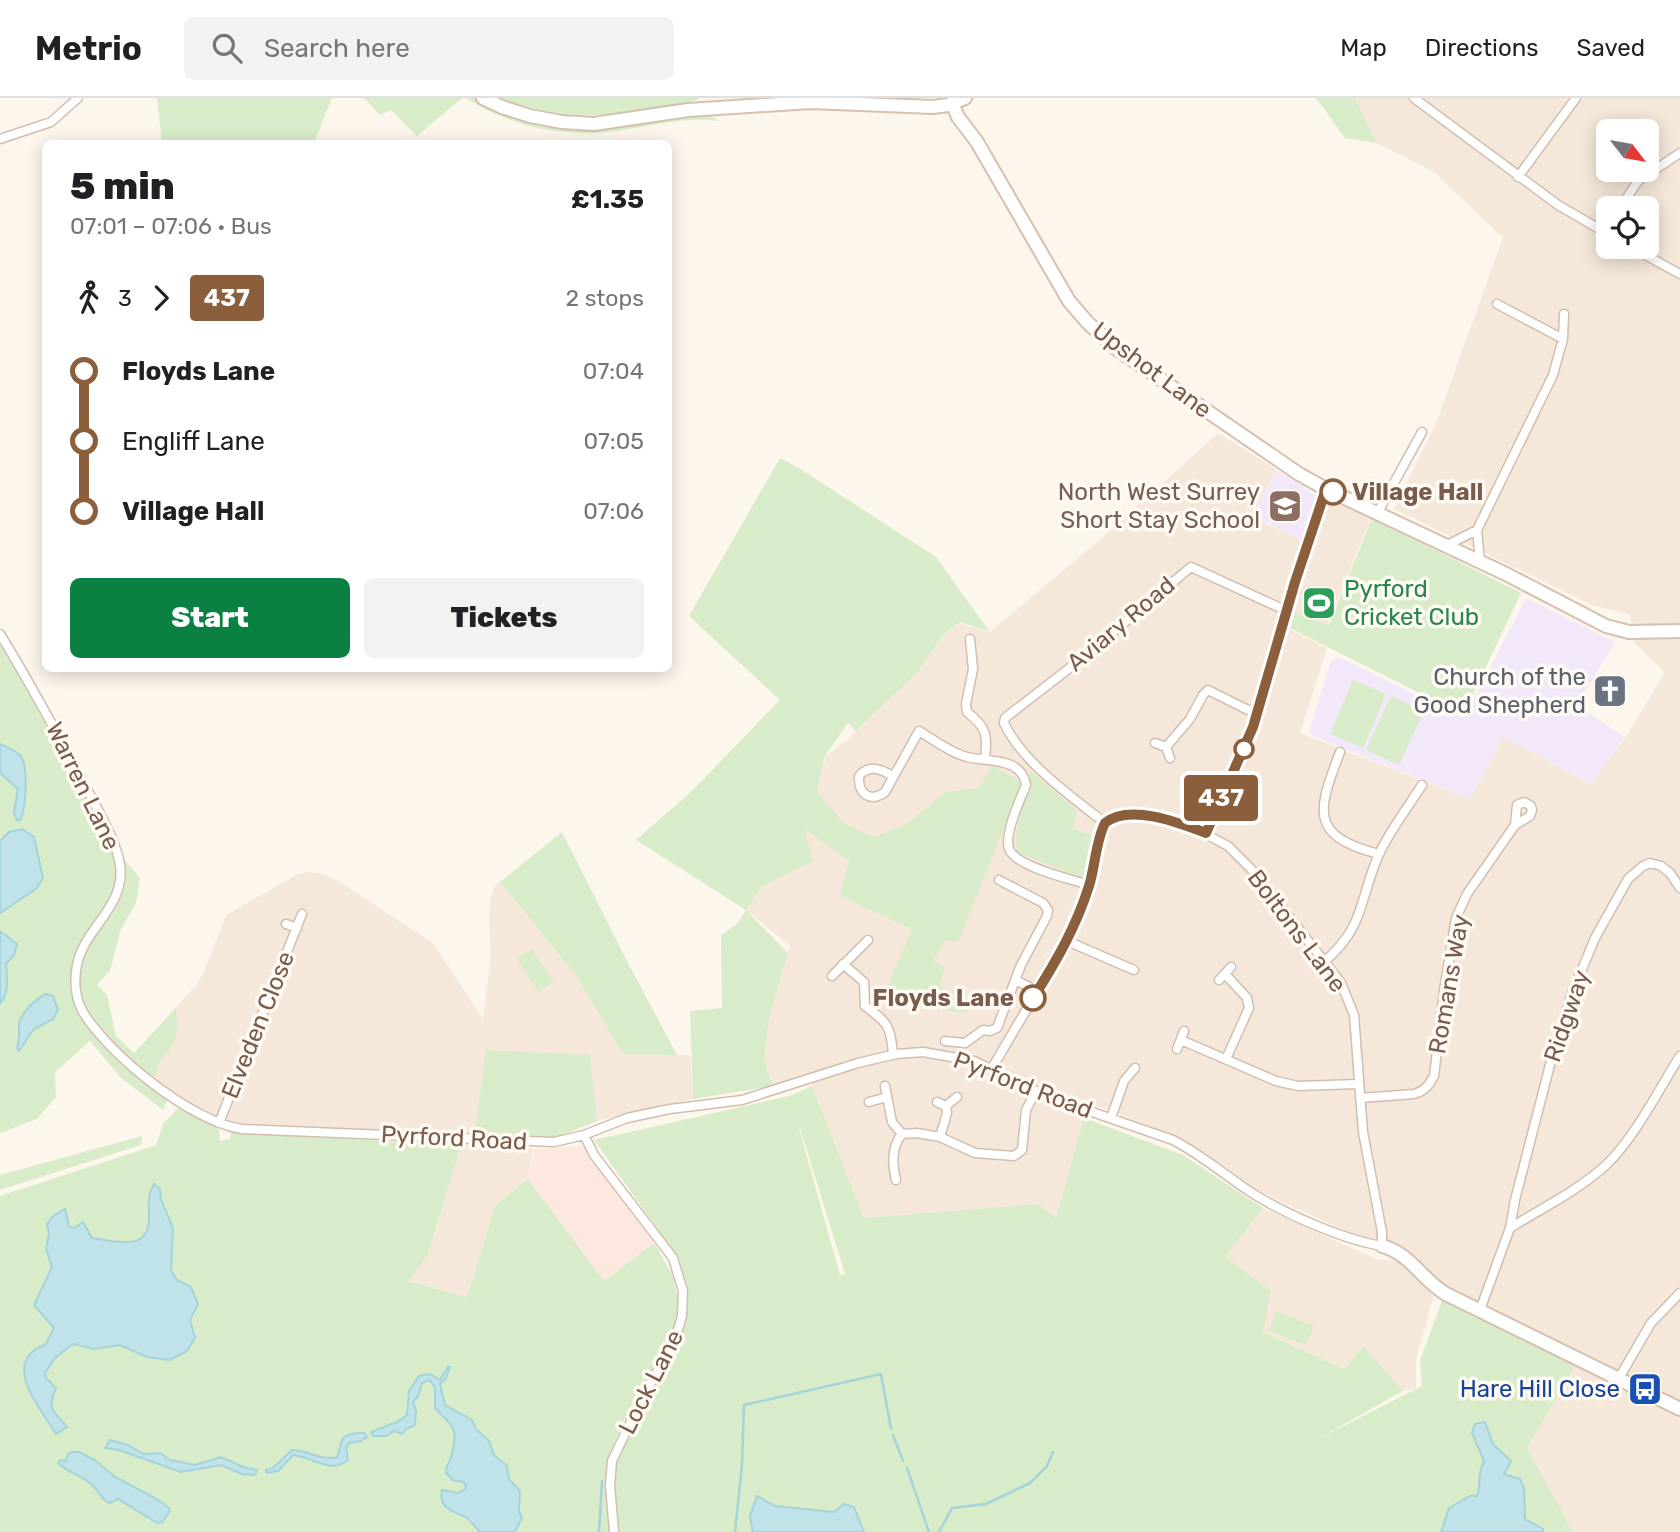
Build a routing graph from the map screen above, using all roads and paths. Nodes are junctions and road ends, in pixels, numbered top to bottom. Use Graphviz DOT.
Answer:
graph roads {
  1 [pos="78,98"];
  2 [pos="483,98"];
  3 [pos="965,98"];
  4 [pos="1414,98"];
  5 [pos="1576,98"];
  6 [pos="952,103"];
  7 [pos="0,139"];
  8 [pos="1680,153"];
  9 [pos="1518,177"];
  10 [pos="1628,196"];
  11 [pos="1596,226"];
  12 [pos="1653,259"];
  13 [pos="1680,274"];
  14 [pos="1497,304"];
  15 [pos="1564,314"];
  16 [pos="1563,339"];
  17 [pos="1422,432"];
  18 [pos="1326,489"];
  19 [pos="1378,512"];
  20 [pos="1477,530"];
  21 [pos="1447,545"];
  22 [pos="1480,561"];
  23 [pos="1287,611"];
  24 [pos="1680,631"];
  25 [pos="0,634"];
  26 [pos="970,639"];
  27 [pos="1258,712"];
  28 [pos="1155,743"];
  29 [pos="1166,747"];
  30 [pos="1340,752"];
  31 [pos="985,758"];
  32 [pos="1170,758"];
  33 [pos="893,776"];
  34 [pos="1421,792"];
  35 [pos="1105,823"];
  36 [pos="1515,825"];
  37 [pos="1206,833"];
  38 [pos="1379,854"];
  39 [pos="999,880"];
  40 [pos="1089,885"];
  41 [pos="1680,888"];
  42 [pos="302,914"];
  43 [pos="286,924"];
  44 [pos="297,928"];
  45 [pos="868,940"];
  46 [pos="1067,941"];
  47 [pos="1325,961"];
  48 [pos="843,964"];
  49 [pos="1133,970"];
  50 [pos="1225,973"];
  51 [pos="831,976"];
  52 [pos="1015,980"];
  53 [pos="1038,991"];
  54 [pos="945,1041"];
  55 [pos="1177,1049"];
  56 [pos="892,1055"];
  57 [pos="1680,1056"];
  58 [pos="1226,1059"];
  59 [pos="992,1068"];
  60 [pos="1135,1068"];
  61 [pos="1358,1084"];
  62 [pos="886,1086"];
  63 [pos="1036,1091"];
  64 [pos="887,1097"];
  65 [pos="957,1097"];
  66 [pos="1360,1098"];
  67 [pos="869,1102"];
  68 [pos="937,1102"];
  69 [pos="946,1106"];
  70 [pos="1111,1118"];
  71 [pos="219,1123"];
  72 [pos="902,1134"];
  73 [pos="584,1135"];
  74 [pos="940,1137"];
  75 [pos="893,1175"];
  76 [pos="1510,1228"];
  77 [pos="1382,1246"];
  78 [pos="1680,1293"];
  79 [pos="1480,1310"];
  80 [pos="1619,1378"];
  81 [pos="1680,1409"];
  82 [pos="614,1532"];
  1 -- 7 [label="street"];
  2 -- 6 [label="main road"];
  3 -- 6 [label="main road"];
  4 -- 9 [label="street"];
  5 -- 9 [label="street"];
  6 -- 18 [label="main road, Upshot Lane"];
  8 -- 10 [label="street"];
  9 -- 11 [label="street"];
  12 -- 13 [label="street"];
  14 -- 16 [label="street"];
  15 -- 16 [label="street"];
  16 -- 20 [label="street"];
  17 -- 19 [label="street"];
  18 -- 19 [label="main road, Upshot Lane"];
  18 -- 23 [label="street"];
  19 -- 21 [label="main road, Upshot Lane"];
  20 -- 21 [label="street"];
  20 -- 22 [label="street"];
  21 -- 22 [label="main road, Upshot Lane"];
  22 -- 24 [label="main road, Upshot Lane"];
  23 -- 27 [label="street"];
  23 -- 35 [label="street, Aviary Road"];
  25 -- 71 [label="street, Warren Lane"];
  26 -- 31 [label="street"];
  27 -- 29 [label="street"];
  27 -- 37 [label="street"];
  28 -- 29 [label="street"];
  29 -- 32 [label="street"];
  30 -- 38 [label="street"];
  31 -- 33 [label="street"];
  31 -- 40 [label="street"];
  33 -- 33 [label="street"];
  34 -- 38 [label="street"];
  35 -- 37 [label="street, Boltons Lane"];
  35 -- 40 [label="street"];
  36 -- 66 [label="street, Romans Way"];
  37 -- 47 [label="street, Boltons Lane"];
  38 -- 47 [label="street"];
  39 -- 52 [label="street"];
  40 -- 46 [label="street"];
  41 -- 76 [label="street, Ridgway"];
  42 -- 44 [label="street, Elveden Close"];
  43 -- 44 [label="street, Elveden Close"];
  44 -- 71 [label="street, Elveden Close"];
  45 -- 48 [label="street"];
  46 -- 49 [label="street"];
  46 -- 53 [label="street"];
  47 -- 61 [label="street, Boltons Lane"];
  48 -- 51 [label="street"];
  48 -- 56 [label="street"];
  50 -- 58 [label="street"];
  52 -- 53 [label="street"];
  52 -- 54 [label="street"];
  53 -- 59 [label="street"];
  55 -- 58 [label="street"];
  56 -- 59 [label="street, Pyrford Road"];
  56 -- 73 [label="street, Pyrford Road"];
  57 -- 76 [label="street"];
  58 -- 61 [label="street"];
  59 -- 63 [label="street, Pyrford Road"];
  60 -- 70 [label="street"];
  61 -- 66 [label="street, Boltons Lane"];
  62 -- 64 [label="street"];
  63 -- 70 [label="street, Pyrford Road"];
  63 -- 74 [label="street"];
  64 -- 67 [label="street"];
  64 -- 72 [label="street"];
  65 -- 69 [label="street"];
  66 -- 77 [label="street, Boltons Lane"];
  68 -- 69 [label="street"];
  69 -- 74 [label="street"];
  70 -- 77 [label="street, Pyrford Road"];
  71 -- 73 [label="street, Pyrford Road"];
  72 -- 74 [label="street"];
  72 -- 75 [label="street"];
  73 -- 82 [label="street, Lock Lane"];
  76 -- 79 [label="street, Ridgway"];
  77 -- 79 [label="main road, Pyrford Road"];
  78 -- 80 [label="street"];
  79 -- 80 [label="main road, Pyrford Road"];
  80 -- 81 [label="main road, Pyrford Road"];
}
